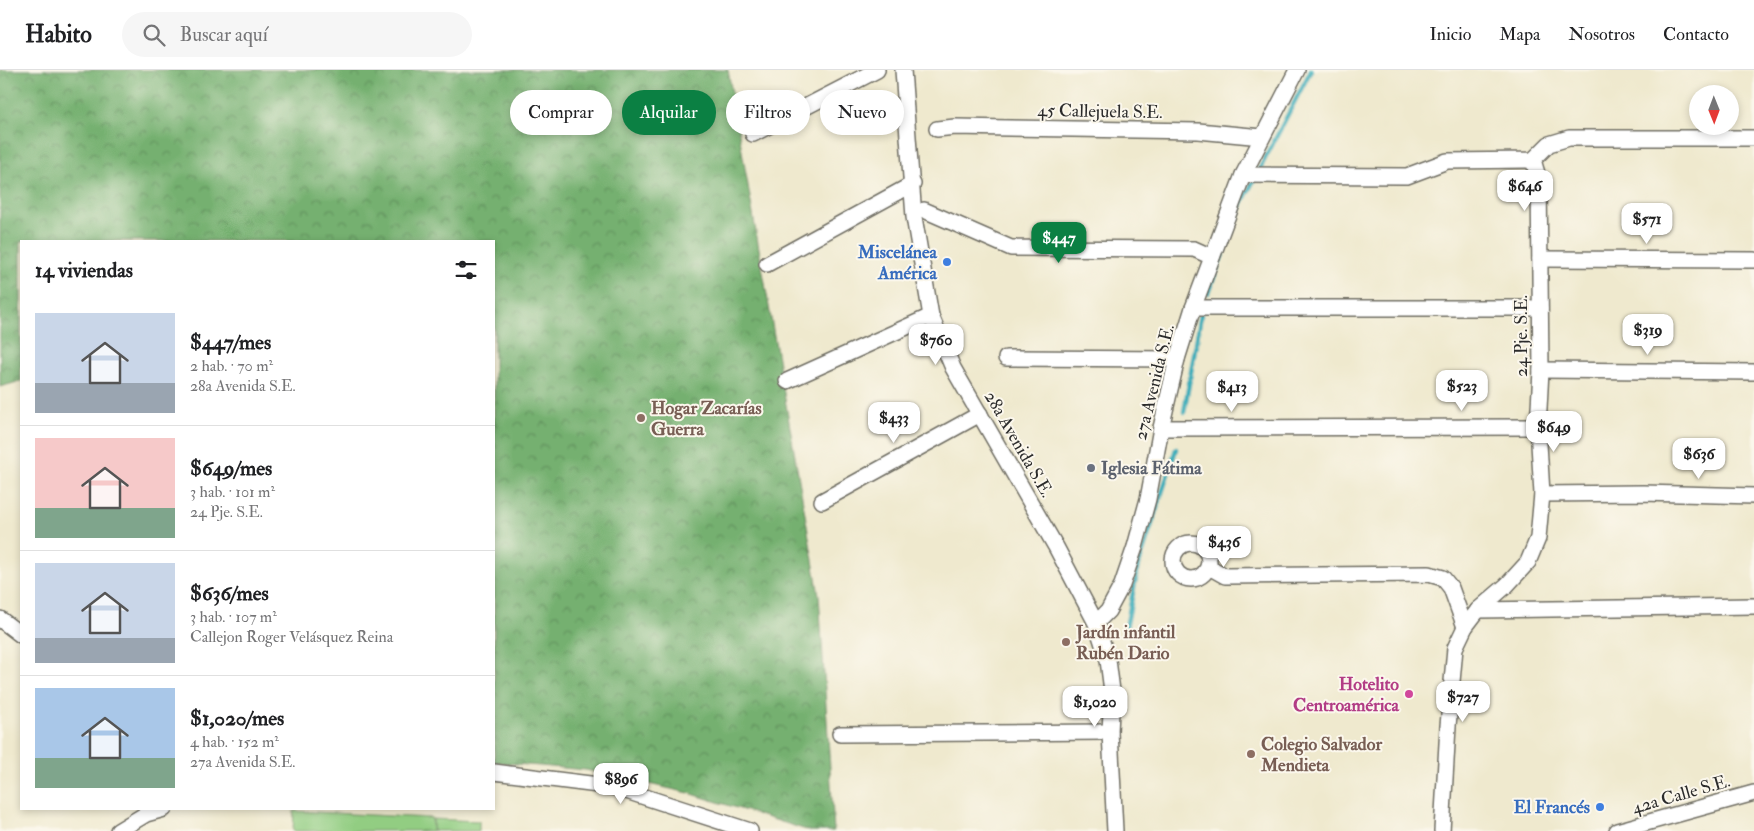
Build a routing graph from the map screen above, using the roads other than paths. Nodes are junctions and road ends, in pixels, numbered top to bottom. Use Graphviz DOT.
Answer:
graph roads {
  1 [pos="877,70"];
  2 [pos="904,70"];
  3 [pos="1297,70"];
  4 [pos="810,105"];
  5 [pos="936,129"];
  6 [pos="1262,137"];
  7 [pos="1754,138"];
  8 [pos="1533,160"];
  9 [pos="1248,176"];
  10 [pos="913,184"];
  11 [pos="924,210"];
  12 [pos="1212,256"];
  13 [pos="1540,259"];
  14 [pos="1754,260"];
  15 [pos="767,264"];
  16 [pos="1195,308"];
  17 [pos="1540,308"];
  18 [pos="931,316"];
  19 [pos="1006,358"];
  20 [pos="1177,359"];
  21 [pos="1541,370"];
  22 [pos="1754,372"];
  23 [pos="787,381"];
  24 [pos="980,414"];
  25 [pos="1538,427"];
  26 [pos="1161,428"];
  27 [pos="1542,494"];
  28 [pos="1754,496"];
  29 [pos="822,501"];
  30 [pos="1209,567"];
  31 [pos="1754,606"];
  32 [pos="1478,610"];
  33 [pos="0,619"];
  34 [pos="1096,623"];
  35 [pos="1465,627"];
  36 [pos="20,634"];
  37 [pos="1110,732"];
  38 [pos="840,734"];
  39 [pos="495,772"];
  40 [pos="1754,793"];
  41 [pos="146,812"];
  42 [pos="118,831"];
  43 [pos="750,831"];
  44 [pos="1115,831"];
  45 [pos="1442,831"];
  46 [pos="1617,831"];
  1 -- 4 [label="street"];
  2 -- 10 [label="street, 28a Avenida S.E."];
  3 -- 6 [label="street, 27a Avenida S.E."];
  5 -- 6 [label="street, 45 Callejuela S.E."];
  6 -- 9 [label="street, 27a Avenida S.E."];
  7 -- 8 [label="street"];
  8 -- 9 [label="street"];
  8 -- 13 [label="street, 24 Pje. S.E."];
  9 -- 12 [label="street, 27a Avenida S.E."];
  10 -- 15 [label="street"];
  10 -- 18 [label="street, 28a Avenida S.E."];
  11 -- 12 [label="street"];
  12 -- 16 [label="street, 27a Avenida S.E."];
  13 -- 14 [label="street"];
  13 -- 17 [label="street, 24 Pje. S.E."];
  16 -- 17 [label="street"];
  16 -- 20 [label="street, 27a Avenida S.E."];
  17 -- 21 [label="street, 24 Pje. S.E."];
  18 -- 23 [label="street"];
  18 -- 24 [label="street, 28a Avenida S.E."];
  19 -- 20 [label="street"];
  20 -- 26 [label="street, 27a Avenida S.E."];
  21 -- 22 [label="street"];
  21 -- 25 [label="street, 24 Pje. S.E."];
  24 -- 29 [label="street"];
  24 -- 34 [label="street, 28a Avenida S.E."];
  25 -- 26 [label="street"];
  25 -- 27 [label="street, 24 Pje. S.E."];
  26 -- 34 [label="street, 27a Avenida S.E."];
  27 -- 28 [label="street"];
  27 -- 32 [label="street, 24 Pje. S.E."];
  30 -- 35 [label="street"];
  31 -- 32 [label="street"];
  32 -- 35 [label="street, 24 Pje. S.E."];
  33 -- 36 [label="street"];
  34 -- 37 [label="street"];
  35 -- 45 [label="street, 24 Pje. S.E."];
  37 -- 38 [label="street"];
  37 -- 44 [label="street"];
  39 -- 43 [label="street"];
  40 -- 46 [label="street, 42a Calle S.E."];
  41 -- 42 [label="street"];
}
